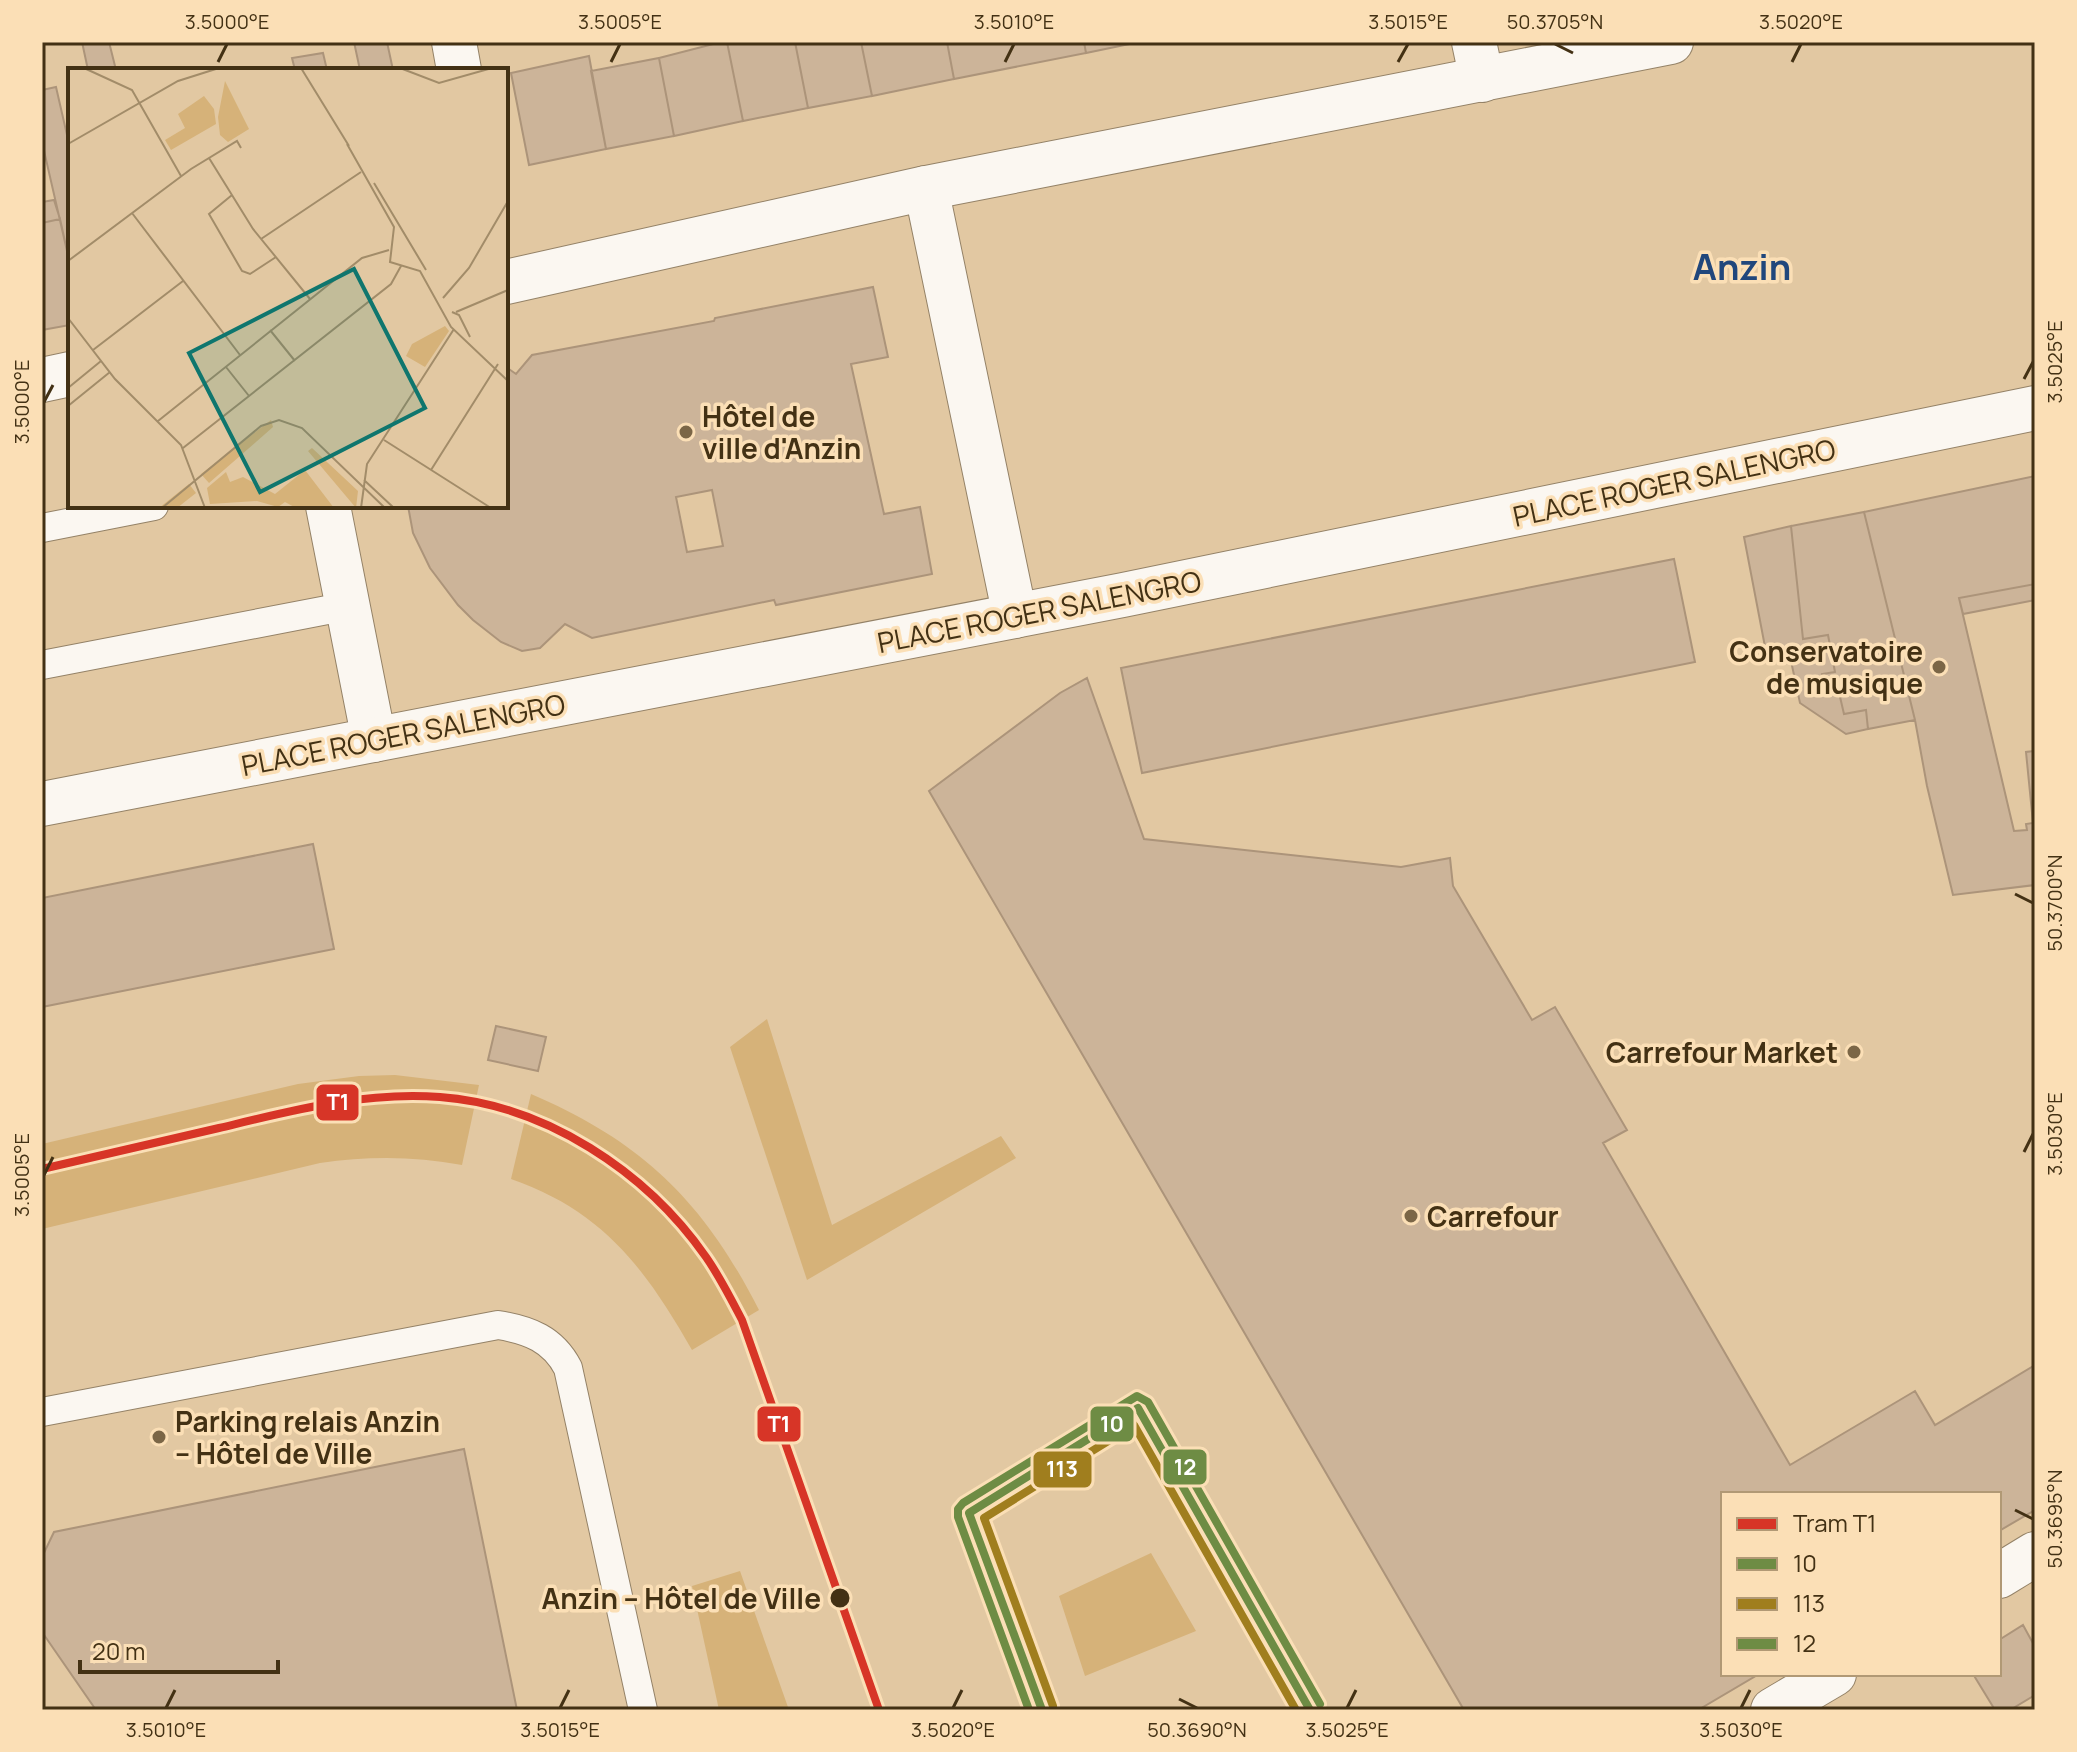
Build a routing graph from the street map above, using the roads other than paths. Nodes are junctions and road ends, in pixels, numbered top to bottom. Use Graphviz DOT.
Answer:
graph roads {
  1 [pos="454,42"];
  2 [pos="1671,42"];
  3 [pos="1478,61"];
  4 [pos="459,68"];
  5 [pos="926,188"];
  6 [pos="508,282"];
  7 [pos="68,374"];
  8 [pos="42,380"];
  9 [pos="2035,408"];
  10 [pos="144,508"];
  11 [pos="328,508"];
  12 [pos="42,528"];
  13 [pos="348,606"];
  14 [pos="1015,616"];
  15 [pos="42,665"];
  16 [pos="374,740"];
  17 [pos="42,804"];
  18 [pos="42,1412"];
  19 [pos="2035,1554"];
  20 [pos="2001,1575"];
  21 [pos="1831,1676"];
  22 [pos="643,1710"];
  23 [pos="1042,1710"];
  24 [pos="1310,1710"];
  25 [pos="1773,1710"];
  1 -- 4 [label="street"];
  2 -- 3 [label="street"];
  3 -- 5 [label="street"];
  5 -- 6 [label="street"];
  5 -- 14 [label="street"];
  7 -- 8 [label="street"];
  9 -- 14 [label="street, PLACE ROGER SALENGRO"];
  10 -- 12 [label="lane"];
  11 -- 13 [label="street"];
  13 -- 15 [label="lane"];
  13 -- 16 [label="street"];
  14 -- 16 [label="street, PLACE ROGER SALENGRO"];
  16 -- 17 [label="street, PLACE ROGER SALENGRO"];
  18 -- 22 [label="lane"];
  19 -- 20 [label="street"];
  21 -- 25 [label="street"];
  23 -- 24 [label="lane"];
}
